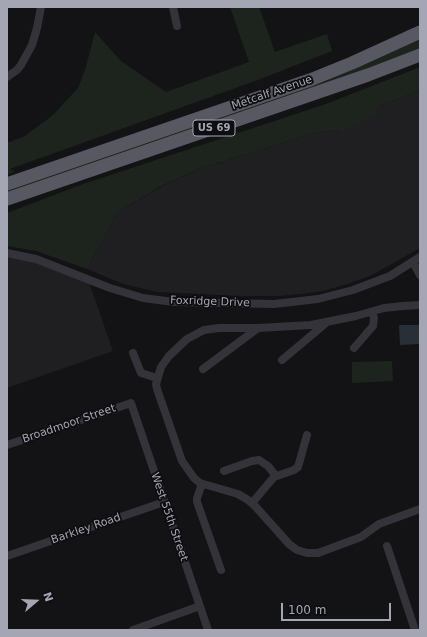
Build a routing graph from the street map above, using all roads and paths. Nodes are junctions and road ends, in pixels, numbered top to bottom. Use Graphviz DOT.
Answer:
graph roads {
  1 [pos="41,7"];
  2 [pos="173,7"];
  3 [pos="177,26"];
  4 [pos="420,32"];
  5 [pos="420,55"];
  6 [pos="7,77"];
  7 [pos="7,184"];
  8 [pos="7,199"];
  9 [pos="7,253"];
  10 [pos="417,260"];
  11 [pos="420,276"];
  12 [pos="420,305"];
  13 [pos="372,312"];
  14 [pos="326,323"];
  15 [pos="258,328"];
  16 [pos="354,348"];
  17 [pos="133,353"];
  18 [pos="282,360"];
  19 [pos="203,369"];
  20 [pos="158,378"];
  21 [pos="131,403"];
  22 [pos="308,435"];
  23 [pos="7,445"];
  24 [pos="224,471"];
  25 [pos="276,476"];
  26 [pos="202,484"];
  27 [pos="164,502"];
  28 [pos="252,503"];
  29 [pos="420,510"];
  30 [pos="387,546"];
  31 [pos="7,556"];
  32 [pos="221,570"];
  33 [pos="200,606"];
  34 [pos="133,630"];
  35 [pos="208,630"];
  36 [pos="415,630"];
  1 -- 6 [label="street"];
  2 -- 3 [label="street"];
  4 -- 7 [label="highway, Metcalf Avenue / US 69"];
  5 -- 8 [label="highway, Metcalf Avenue / US 69"];
  9 -- 10 [label="street, Foxridge Drive"];
  10 -- 11 [label="street, Foxridge Drive"];
  12 -- 13 [label="street"];
  13 -- 14 [label="street"];
  13 -- 16 [label="street"];
  14 -- 15 [label="street"];
  14 -- 18 [label="street"];
  15 -- 19 [label="street"];
  15 -- 20 [label="street"];
  17 -- 20 [label="street"];
  20 -- 26 [label="street"];
  21 -- 23 [label="street, Broadmoor Street"];
  21 -- 27 [label="street, West 55th Street"];
  22 -- 25 [label="street"];
  24 -- 25 [label="street"];
  25 -- 28 [label="street"];
  26 -- 28 [label="street"];
  26 -- 32 [label="street"];
  27 -- 31 [label="street, Barkley Road"];
  27 -- 33 [label="street, West 55th Street"];
  28 -- 29 [label="street"];
  30 -- 36 [label="street"];
  33 -- 34 [label="street"];
  33 -- 35 [label="street, West 55th Street"];
}
